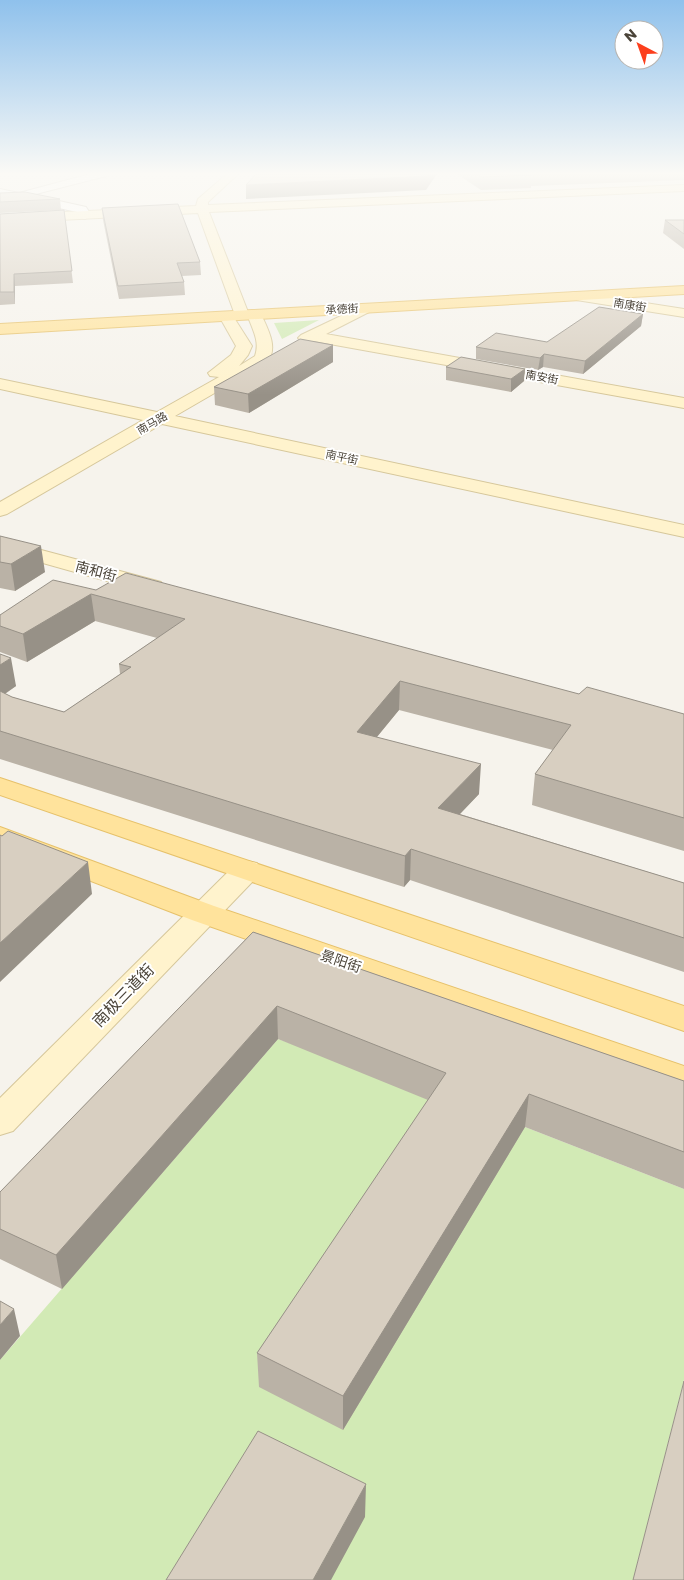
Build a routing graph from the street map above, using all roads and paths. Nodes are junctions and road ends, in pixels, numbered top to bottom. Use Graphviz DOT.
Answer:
graph roads {
  1 [pos="217,248"];
  2 [pos="684,278"];
  3 [pos="684,290"];
  4 [pos="343,295"];
  5 [pos="575,296"];
  6 [pos="240,307"];
  7 [pos="366,308"];
  8 [pos="684,313"];
  9 [pos="0,329"];
  10 [pos="312,336"];
  11 [pos="294,344"];
  12 [pos="277,353"];
  13 [pos="252,366"];
  14 [pos="0,384"];
  15 [pos="684,403"];
  16 [pos="144,414"];
  17 [pos="162,418"];
  18 [pos="0,493"];
  19 [pos="0,510"];
  20 [pos="684,531"];
  21 [pos="0,545"];
  22 [pos="173,592"];
  23 [pos="0,786"];
  24 [pos="0,836"];
  25 [pos="247,870"];
  26 [pos="203,913"];
  27 [pos="684,1019"];
  28 [pos="684,1080"];
  29 [pos="0,1121"];
  1 -- 6 [label="street"];
  2 -- 4 [label="main road"];
  3 -- 5 [label="main road, 承德街"];
  5 -- 7 [label="main road, 承德街"];
  5 -- 8 [label="street, 南康街"];
  6 -- 7 [label="main road, 承德街"];
  6 -- 9 [label="main road, 承德街"];
  6 -- 13 [label="street, 南马路"];
  6 -- 16 [label="street, 南马路"];
  7 -- 10 [label="street"];
  10 -- 11 [label="street"];
  10 -- 15 [label="street, 南安街"];
  12 -- 13 [label="street"];
  13 -- 17 [label="street, 南马路"];
  14 -- 16 [label="street, 南平街"];
  16 -- 17 [label="street, 南平街"];
  16 -- 18 [label="street, 南马路"];
  17 -- 19 [label="street, 南马路"];
  17 -- 20 [label="street, 南平街"];
  21 -- 22 [label="street, 南和街"];
  23 -- 25 [label="main road"];
  24 -- 26 [label="main road, 景阳街"];
  25 -- 26 [label="street, 南极三道街"];
  25 -- 27 [label="main road"];
  26 -- 28 [label="main road, 景阳街"];
  26 -- 29 [label="street, 南极三道街"];
}
